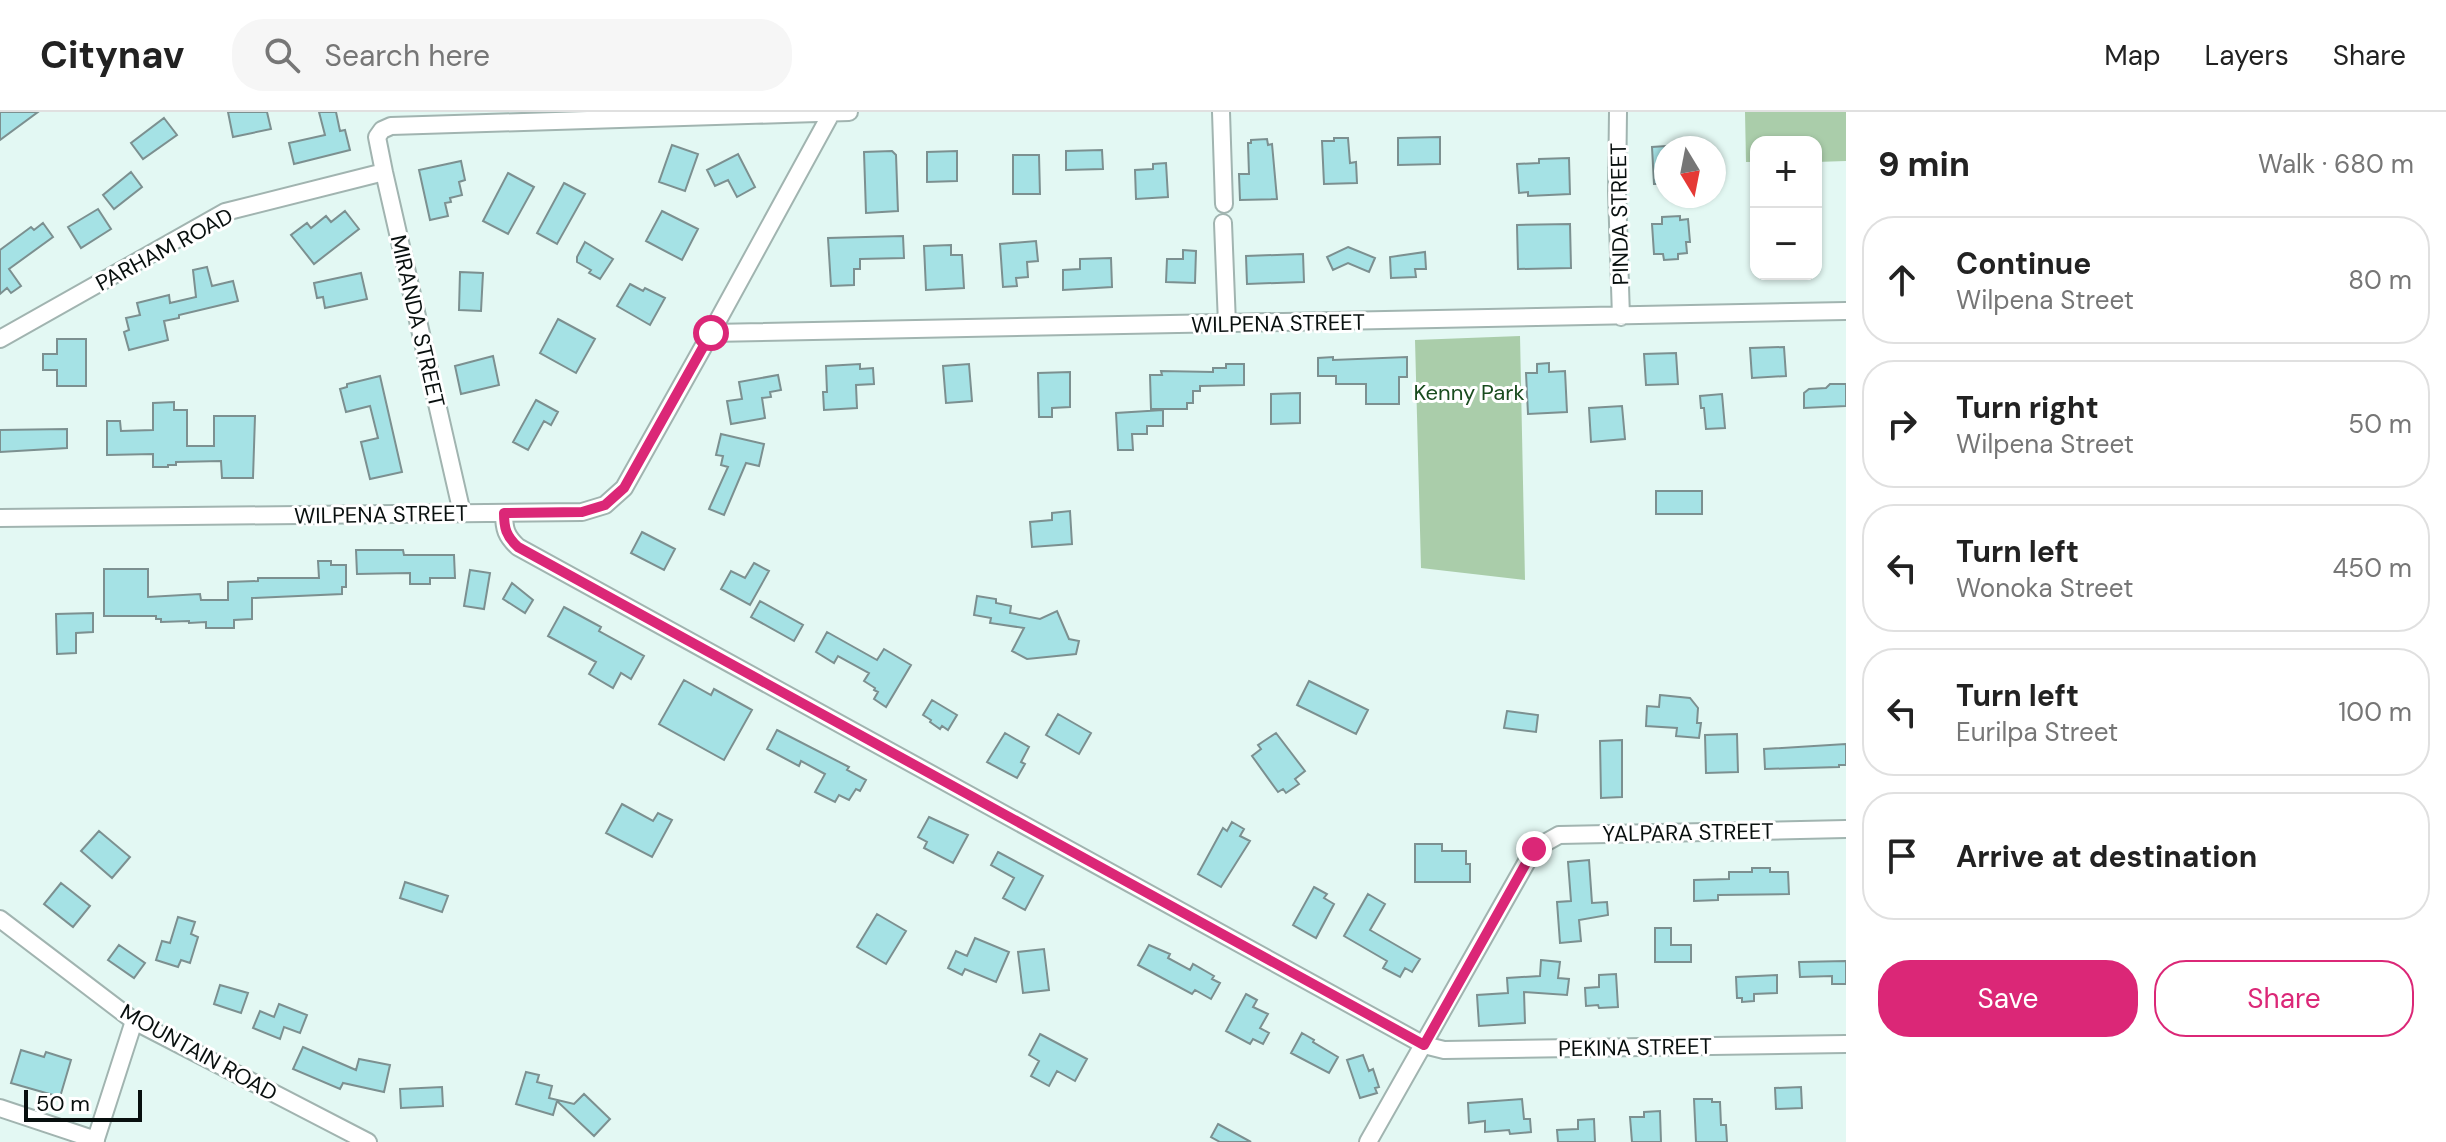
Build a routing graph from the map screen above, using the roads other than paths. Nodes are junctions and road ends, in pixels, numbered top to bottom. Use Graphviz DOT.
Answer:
graph roads {
  1 [pos="832,112"];
  2 [pos="849,112"];
  3 [pos="1221,112"];
  4 [pos="1618,112"];
  5 [pos="384,172"];
  6 [pos="1224,204"];
  7 [pos="1223,223"];
  8 [pos="1846,311"];
  9 [pos="1621,317"];
  10 [pos="1227,324"];
  11 [pos="711,333"];
  12 [pos="0,339"];
  13 [pos="462,513"];
  14 [pos="504,513"];
  15 [pos="0,518"];
  16 [pos="1846,829"];
  17 [pos="0,919"];
  18 [pos="134,1021"];
  19 [pos="1846,1044"];
  20 [pos="1424,1045"];
  21 [pos="0,1108"];
  22 [pos="95,1141"];
  23 [pos="368,1142"];
  24 [pos="1368,1142"];
  1 -- 2 [label="street"];
  1 -- 5 [label="street, MIRANDA STREET"];
  1 -- 11 [label="street, WILPENA STREET"];
  3 -- 6 [label="street"];
  4 -- 9 [label="street, PINDA STREET"];
  5 -- 12 [label="street, PARHAM ROAD"];
  5 -- 13 [label="street, MIRANDA STREET"];
  7 -- 10 [label="street"];
  8 -- 9 [label="street, WILPENA STREET"];
  9 -- 10 [label="street, WILPENA STREET"];
  10 -- 11 [label="street, WILPENA STREET"];
  11 -- 14 [label="street, WILPENA STREET"];
  13 -- 14 [label="street, WILPENA STREET"];
  13 -- 15 [label="street, WILPENA STREET"];
  14 -- 20 [label="street"];
  16 -- 20 [label="street, YALPARA STREET"];
  17 -- 18 [label="street, MOUNTAIN ROAD"];
  18 -- 22 [label="street"];
  18 -- 23 [label="street, MOUNTAIN ROAD"];
  19 -- 20 [label="street, PEKINA STREET"];
  20 -- 24 [label="street"];
  21 -- 22 [label="street"];
}
